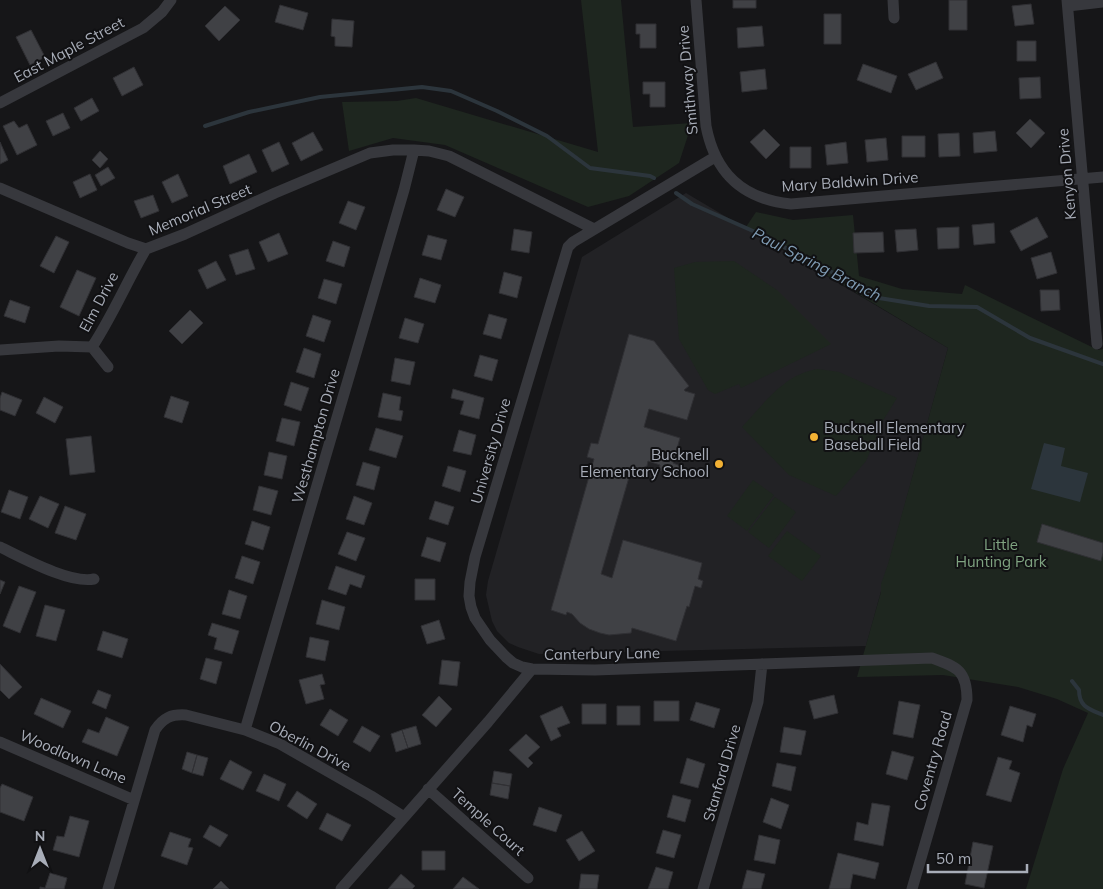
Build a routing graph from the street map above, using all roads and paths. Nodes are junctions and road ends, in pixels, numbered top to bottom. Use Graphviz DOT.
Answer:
graph roads {
  1 [pos="171,0"];
  2 [pos="696,0"];
  3 [pos="893,0"];
  4 [pos="1103,2"];
  5 [pos="1067,3"];
  6 [pos="894,18"];
  7 [pos="0,103"];
  8 [pos="414,150"];
  9 [pos="715,157"];
  10 [pos="1103,177"];
  11 [pos="1082,179"];
  12 [pos="0,188"];
  13 [pos="594,229"];
  14 [pos="146,249"];
  15 [pos="1097,344"];
  16 [pos="92,347"];
  17 [pos="0,350"];
  18 [pos="108,368"];
  19 [pos="0,548"];
  20 [pos="94,579"];
  21 [pos="932,658"];
  22 [pos="762,664"];
  23 [pos="532,669"];
  24 [pos="245,730"];
  25 [pos="0,742"];
  26 [pos="428,789"];
  27 [pos="134,800"];
  28 [pos="404,817"];
  29 [pos="528,878"];
  30 [pos="111,888"];
  31 [pos="341,889"];
  32 [pos="704,889"];
  33 [pos="912,889"];
  1 -- 7 [label="street, East Maple Street"];
  2 -- 9 [label="street, Smithway Drive"];
  3 -- 6 [label="street"];
  4 -- 5 [label="street"];
  5 -- 11 [label="street, Kenyon Drive"];
  8 -- 13 [label="street"];
  8 -- 14 [label="street, Memorial Street"];
  8 -- 24 [label="street, Westhampton Drive"];
  9 -- 11 [label="street, Mary Baldwin Drive"];
  9 -- 13 [label="street"];
  10 -- 11 [label="street, Mary Baldwin Drive"];
  11 -- 15 [label="street, Kenyon Drive"];
  12 -- 14 [label="street, Memorial Street"];
  13 -- 23 [label="street, University Drive"];
  14 -- 16 [label="street, Elm Drive"];
  16 -- 17 [label="street"];
  16 -- 18 [label="street, Elm Drive"];
  19 -- 20 [label="street"];
  21 -- 22 [label="street, Canterbury Lane"];
  21 -- 33 [label="street, Coventry Road"];
  22 -- 23 [label="street, Canterbury Lane"];
  22 -- 32 [label="street, Stanford Drive"];
  23 -- 26 [label="street, Canterbury Lane"];
  24 -- 27 [label="street, Oberlin Drive"];
  24 -- 28 [label="street, Oberlin Drive"];
  25 -- 27 [label="street, Woodlawn Lane"];
  26 -- 28 [label="street, Canterbury Lane"];
  26 -- 29 [label="street, Temple Court"];
  27 -- 30 [label="street, Oberlin Drive"];
  28 -- 31 [label="street, Canterbury Lane"];
}
